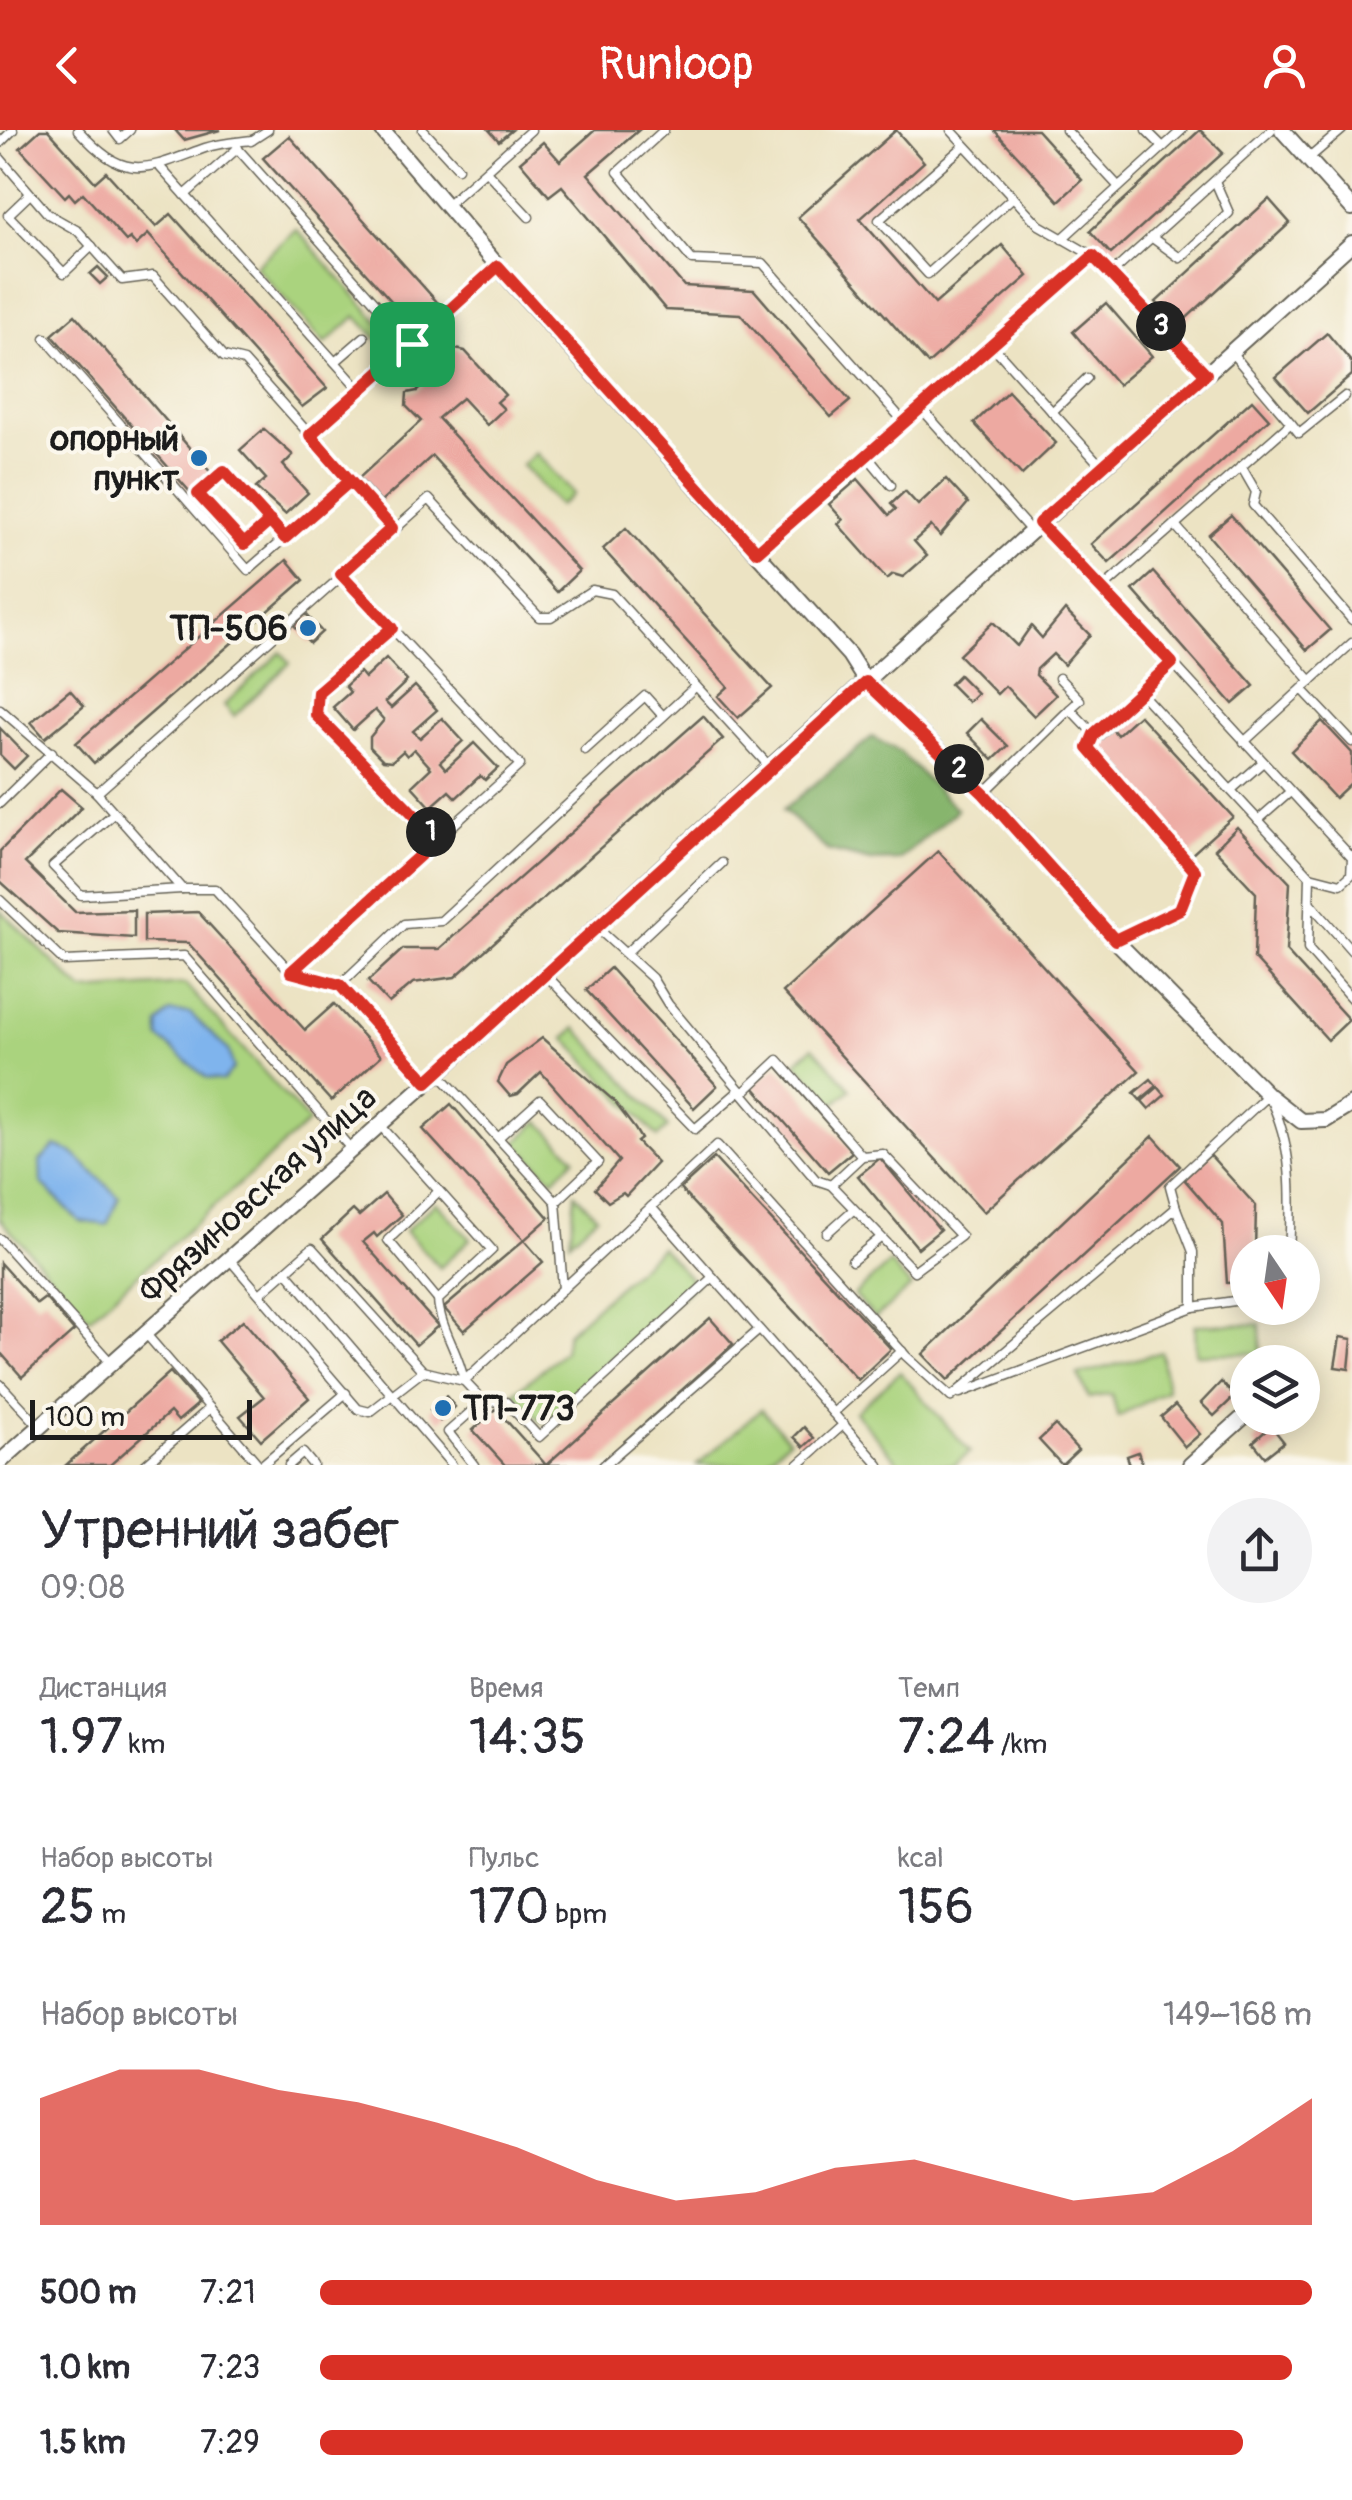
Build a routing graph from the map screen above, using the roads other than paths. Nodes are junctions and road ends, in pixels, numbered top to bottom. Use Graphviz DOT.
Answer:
graph roads {
  1 [pos="13,130"];
  2 [pos="78,130"];
  3 [pos="113,130"];
  4 [pos="130,130"];
  5 [pos="268,130"];
  6 [pos="382,130"];
  7 [pos="423,130"];
  8 [pos="531,130"];
  9 [pos="664,130"];
  10 [pos="951,130"];
  11 [pos="1066,130"];
  12 [pos="1146,130"];
  13 [pos="1182,130"];
  14 [pos="1271,130"];
  15 [pos="1282,130"];
  16 [pos="1342,130"];
  17 [pos="252,140"];
  18 [pos="0,143"];
  19 [pos="964,146"];
  20 [pos="237,148"];
  21 [pos="1163,148"];
  22 [pos="0,158"];
  23 [pos="1308,159"];
  24 [pos="160,166"];
  25 [pos="458,168"];
  26 [pos="486,171"];
  27 [pos="1215,181"];
  28 [pos="1120,187"];
  29 [pos="30,194"];
  30 [pos="185,195"];
  31 [pos="1013,197"];
  32 [pos="448,204"];
  33 [pos="1352,208"];
  34 [pos="529,217"];
  35 [pos="1151,238"];
  36 [pos="1062,240"];
  37 [pos="1352,243"];
  38 [pos="92,246"];
  39 [pos="1093,256"];
  40 [pos="498,266"];
  41 [pos="1113,272"];
  42 [pos="364,337"];
  43 [pos="45,338"];
  44 [pos="412,344"];
  45 [pos="992,346"];
  46 [pos="1230,352"];
  47 [pos="335,362"];
  48 [pos="1206,374"];
  49 [pos="1087,378"];
  50 [pos="360,390"];
  51 [pos="1346,396"];
  52 [pos="921,408"];
  53 [pos="1052,412"];
  54 [pos="904,423"];
  55 [pos="1292,423"];
  56 [pos="310,435"];
  57 [pos="867,456"];
  58 [pos="1241,466"];
  59 [pos="1102,467"];
  60 [pos="350,481"];
  61 [pos="892,485"];
  62 [pos="270,521"];
  63 [pos="1175,525"];
  64 [pos="1035,527"];
  65 [pos="392,528"];
  66 [pos="285,538"];
  67 [pos="757,552"];
  68 [pos="341,574"];
  69 [pos="1104,587"];
  70 [pos="1352,620"];
  71 [pos="392,628"];
  72 [pos="1352,643"];
  73 [pos="1172,663"];
  74 [pos="1059,678"];
  75 [pos="1311,681"];
  76 [pos="866,682"];
  77 [pos="694,687"];
  78 [pos="1302,689"];
  79 [pos="1139,691"];
  80 [pos="0,708"];
  81 [pos="1070,710"];
  82 [pos="663,716"];
  83 [pos="1094,734"];
  84 [pos="1244,742"];
  85 [pos="1352,742"];
  86 [pos="584,750"];
  87 [pos="52,752"];
  88 [pos="1263,762"];
  89 [pos="770,767"];
  90 [pos="1231,790"];
  91 [pos="1290,792"];
  92 [pos="97,794"];
  93 [pos="984,794"];
  94 [pos="0,803"];
  95 [pos="112,815"];
  96 [pos="1258,820"];
  97 [pos="438,839"];
  98 [pos="722,863"];
  99 [pos="1351,874"];
  100 [pos="1310,876"];
  101 [pos="1352,886"];
  102 [pos="182,889"];
  103 [pos="0,900"];
  104 [pos="1310,903"];
  105 [pos="596,927"];
  106 [pos="1115,940"];
  107 [pos="1352,950"];
  108 [pos="627,952"];
  109 [pos="291,972"];
  110 [pos="545,974"];
  111 [pos="340,985"];
  112 [pos="1352,1000"];
  113 [pos="432,1078"];
  114 [pos="741,1091"];
  115 [pos="1268,1095"];
  116 [pos="1352,1104"];
  117 [pos="380,1126"];
  118 [pos="498,1138"];
  119 [pos="352,1150"];
  120 [pos="862,1156"];
  121 [pos="831,1185"];
  122 [pos="438,1192"];
  123 [pos="556,1202"];
  124 [pos="651,1208"];
  125 [pos="1176,1208"];
  126 [pos="853,1210"];
  127 [pos="827,1233"];
  128 [pos="1290,1235"];
  129 [pos="879,1239"];
  130 [pos="0,1240"];
  131 [pos="230,1260"];
  132 [pos="852,1261"];
  133 [pos="286,1271"];
  134 [pos="713,1277"];
  135 [pos="563,1289"];
  136 [pos="260,1293"];
  137 [pos="438,1300"];
  138 [pos="1230,1303"];
  139 [pos="1193,1308"];
  140 [pos="759,1330"];
  141 [pos="146,1334"];
  142 [pos="902,1351"];
  143 [pos="112,1364"];
  144 [pos="422,1371"];
  145 [pos="464,1380"];
  146 [pos="0,1384"];
  147 [pos="346,1393"];
  148 [pos="951,1396"];
  149 [pos="392,1398"];
  150 [pos="482,1401"];
  151 [pos="210,1408"];
  152 [pos="833,1412"];
  153 [pos="844,1424"];
  154 [pos="40,1427"];
  155 [pos="1230,1430"];
  156 [pos="291,1440"];
  157 [pos="303,1453"];
  158 [pos="0,1462"];
  159 [pos="146,1465"];
  160 [pos="260,1465"];
  161 [pos="289,1465"];
  162 [pos="314,1465"];
  163 [pos="452,1465"];
  164 [pos="474,1465"];
  165 [pos="604,1465"];
  166 [pos="798,1465"];
  167 [pos="879,1465"];
  168 [pos="1190,1465"];
  1 -- 18 [label="lane"];
  2 -- 24 [label="lane"];
  3 -- 4 [label="lane"];
  5 -- 17 [label="lane"];
  6 -- 32 [label="street"];
  7 -- 25 [label="lane"];
  8 -- 26 [label="lane"];
  9 -- 54 [label="lane"];
  10 -- 19 [label="lane"];
  11 -- 28 [label="lane"];
  12 -- 21 [label="lane"];
  13 -- 21 [label="lane"];
  14 -- 27 [label="lane"];
  15 -- 23 [label="street"];
  16 -- 23 [label="lane"];
  17 -- 20 [label="lane"];
  17 -- 24 [label="lane"];
  19 -- 31 [label="lane"];
  19 -- 31 [label="lane"];
  20 -- 30 [label="lane"];
  20 -- 44 [label="lane"];
  21 -- 28 [label="lane"];
  22 -- 29 [label="lane"];
  23 -- 33 [label="street"];
  24 -- 30 [label="lane"];
  26 -- 32 [label="lane"];
  26 -- 34 [label="lane"];
  27 -- 35 [label="lane"];
  27 -- 35 [label="lane"];
  28 -- 36 [label="lane"];
  29 -- 38 [label="lane"];
  29 -- 38 [label="lane"];
  30 -- 47 [label="lane"];
  31 -- 36 [label="lane"];
  32 -- 40 [label="street"];
  35 -- 41 [label="lane"];
  36 -- 39 [label="lane"];
  37 -- 46 [label="street, Фрязиновская улица"];
  38 -- 56 [label="lane"];
  39 -- 41 [label="lane"];
  39 -- 45 [label="lane"];
  40 -- 44 [label="lane"];
  40 -- 67 [label="street"];
  41 -- 48 [label="lane"];
  42 -- 47 [label="lane"];
  43 -- 66 [label="lane"];
  44 -- 50 [label="lane"];
  45 -- 52 [label="lane"];
  45 -- 53 [label="lane"];
  46 -- 48 [label="street, Фрязиновская улица"];
  46 -- 55 [label="lane"];
  47 -- 50 [label="lane"];
  48 -- 59 [label="street, Фрязиновская улица"];
  49 -- 53 [label="lane"];
  50 -- 56 [label="lane"];
  51 -- 55 [label="lane"];
  52 -- 54 [label="lane"];
  52 -- 64 [label="lane"];
  53 -- 59 [label="lane"];
  54 -- 57 [label="lane"];
  55 -- 58 [label="lane"];
  56 -- 60 [label="lane"];
  57 -- 61 [label="lane"];
  57 -- 67 [label="lane"];
  58 -- 63 [label="lane"];
  58 -- 70 [label="lane"];
  59 -- 64 [label="street, Фрязиновская улица"];
  60 -- 65 [label="lane"];
  60 -- 66 [label="lane"];
  62 -- 62 [label="lane"];
  62 -- 66 [label="lane"];
  63 -- 69 [label="lane"];
  63 -- 75 [label="lane"];
  64 -- 69 [label="lane"];
  64 -- 76 [label="street, Фрязиновская улица"];
  65 -- 68 [label="lane"];
  65 -- 77 [label="lane"];
  67 -- 76 [label="street"];
  68 -- 71 [label="lane"];
  68 -- 92 [label="lane"];
  69 -- 73 [label="lane"];
  71 -- 97 [label="lane"];
  71 -- 97 [label="lane"];
  72 -- 75 [label="lane"];
  73 -- 79 [label="lane"];
  73 -- 84 [label="lane"];
  74 -- 81 [label="lane"];
  75 -- 78 [label="lane"];
  76 -- 89 [label="street, Фрязиновская улица"];
  76 -- 93 [label="street"];
  77 -- 82 [label="lane"];
  77 -- 89 [label="lane"];
  78 -- 84 [label="lane"];
  78 -- 85 [label="lane"];
  79 -- 83 [label="lane"];
  79 -- 90 [label="lane"];
  80 -- 87 [label="lane"];
  81 -- 83 [label="lane"];
  81 -- 93 [label="lane"];
  82 -- 86 [label="lane"];
  82 -- 111 [label="lane"];
  83 -- 106 [label="lane"];
  84 -- 88 [label="lane"];
  87 -- 92 [label="lane"];
  87 -- 94 [label="lane"];
  88 -- 90 [label="lane"];
  88 -- 91 [label="lane"];
  89 -- 105 [label="street, Фрязиновская улица"];
  90 -- 96 [label="lane"];
  91 -- 96 [label="lane"];
  91 -- 99 [label="lane"];
  92 -- 95 [label="lane"];
  93 -- 106 [label="street"];
  95 -- 102 [label="lane"];
  95 -- 102 [label="lane"];
  96 -- 100 [label="lane"];
  97 -- 109 [label="lane"];
  98 -- 108 [label="lane"];
  99 -- 100 [label="lane"];
  99 -- 101 [label="lane"];
  100 -- 104 [label="lane"];
  102 -- 109 [label="lane"];
  103 -- 119 [label="lane"];
  104 -- 107 [label="lane"];
  104 -- 112 [label="lane"];
  105 -- 108 [label="lane"];
  105 -- 110 [label="street, Фрязиновская улица"];
  106 -- 115 [label="street"];
  108 -- 114 [label="lane"];
  109 -- 111 [label="lane"];
  110 -- 113 [label="street, Фрязиновская улица"];
  110 -- 114 [label="lane"];
  111 -- 113 [label="lane"];
  113 -- 117 [label="street, Фрязиновская улица"];
  113 -- 118 [label="lane"];
  114 -- 120 [label="lane"];
  114 -- 121 [label="lane"];
  115 -- 116 [label="street"];
  115 -- 125 [label="lane"];
  115 -- 128 [label="lane"];
  117 -- 119 [label="street, Фрязиновская улица"];
  117 -- 122 [label="lane"];
  118 -- 123 [label="lane"];
  118 -- 123 [label="lane"];
  119 -- 131 [label="street, Фрязиновская улица"];
  120 -- 121 [label="lane"];
  120 -- 129 [label="lane"];
  121 -- 126 [label="lane"];
  122 -- 137 [label="lane"];
  122 -- 137 [label="lane"];
  123 -- 135 [label="lane"];
  124 -- 134 [label="lane"];
  124 -- 135 [label="lane"];
  124 -- 142 [label="lane"];
  125 -- 139 [label="lane"];
  125 -- 148 [label="lane"];
  126 -- 127 [label="lane"];
  126 -- 129 [label="lane"];
  129 -- 132 [label="lane"];
  130 -- 143 [label="lane"];
  131 -- 136 [label="lane"];
  131 -- 141 [label="street, Фрязиновская улица"];
  133 -- 136 [label="lane"];
  133 -- 144 [label="lane"];
  133 -- 149 [label="lane"];
  134 -- 140 [label="lane"];
  134 -- 150 [label="lane"];
  135 -- 145 [label="lane"];
  136 -- 147 [label="lane"];
  137 -- 145 [label="lane"];
  138 -- 139 [label="lane"];
  139 -- 148 [label="lane"];
  140 -- 152 [label="lane"];
  140 -- 165 [label="lane"];
  141 -- 143 [label="street, Фрязиновская улица"];
  141 -- 151 [label="lane"];
  142 -- 148 [label="lane"];
  142 -- 152 [label="lane"];
  143 -- 154 [label="street, Фрязиновская улица"];
  144 -- 145 [label="lane"];
  144 -- 149 [label="lane"];
  145 -- 150 [label="lane"];
  146 -- 154 [label="lane"];
  147 -- 149 [label="lane"];
  147 -- 156 [label="lane"];
  149 -- 163 [label="lane"];
  150 -- 164 [label="lane"];
  151 -- 159 [label="lane"];
  151 -- 160 [label="lane"];
  152 -- 153 [label="lane"];
  153 -- 166 [label="lane"];
  153 -- 167 [label="lane"];
  154 -- 158 [label="street, Фрязиновская улица"];
  155 -- 168 [label="street"];
  156 -- 157 [label="lane"];
  156 -- 160 [label="lane"];
  157 -- 161 [label="lane"];
  157 -- 162 [label="lane"];
}
